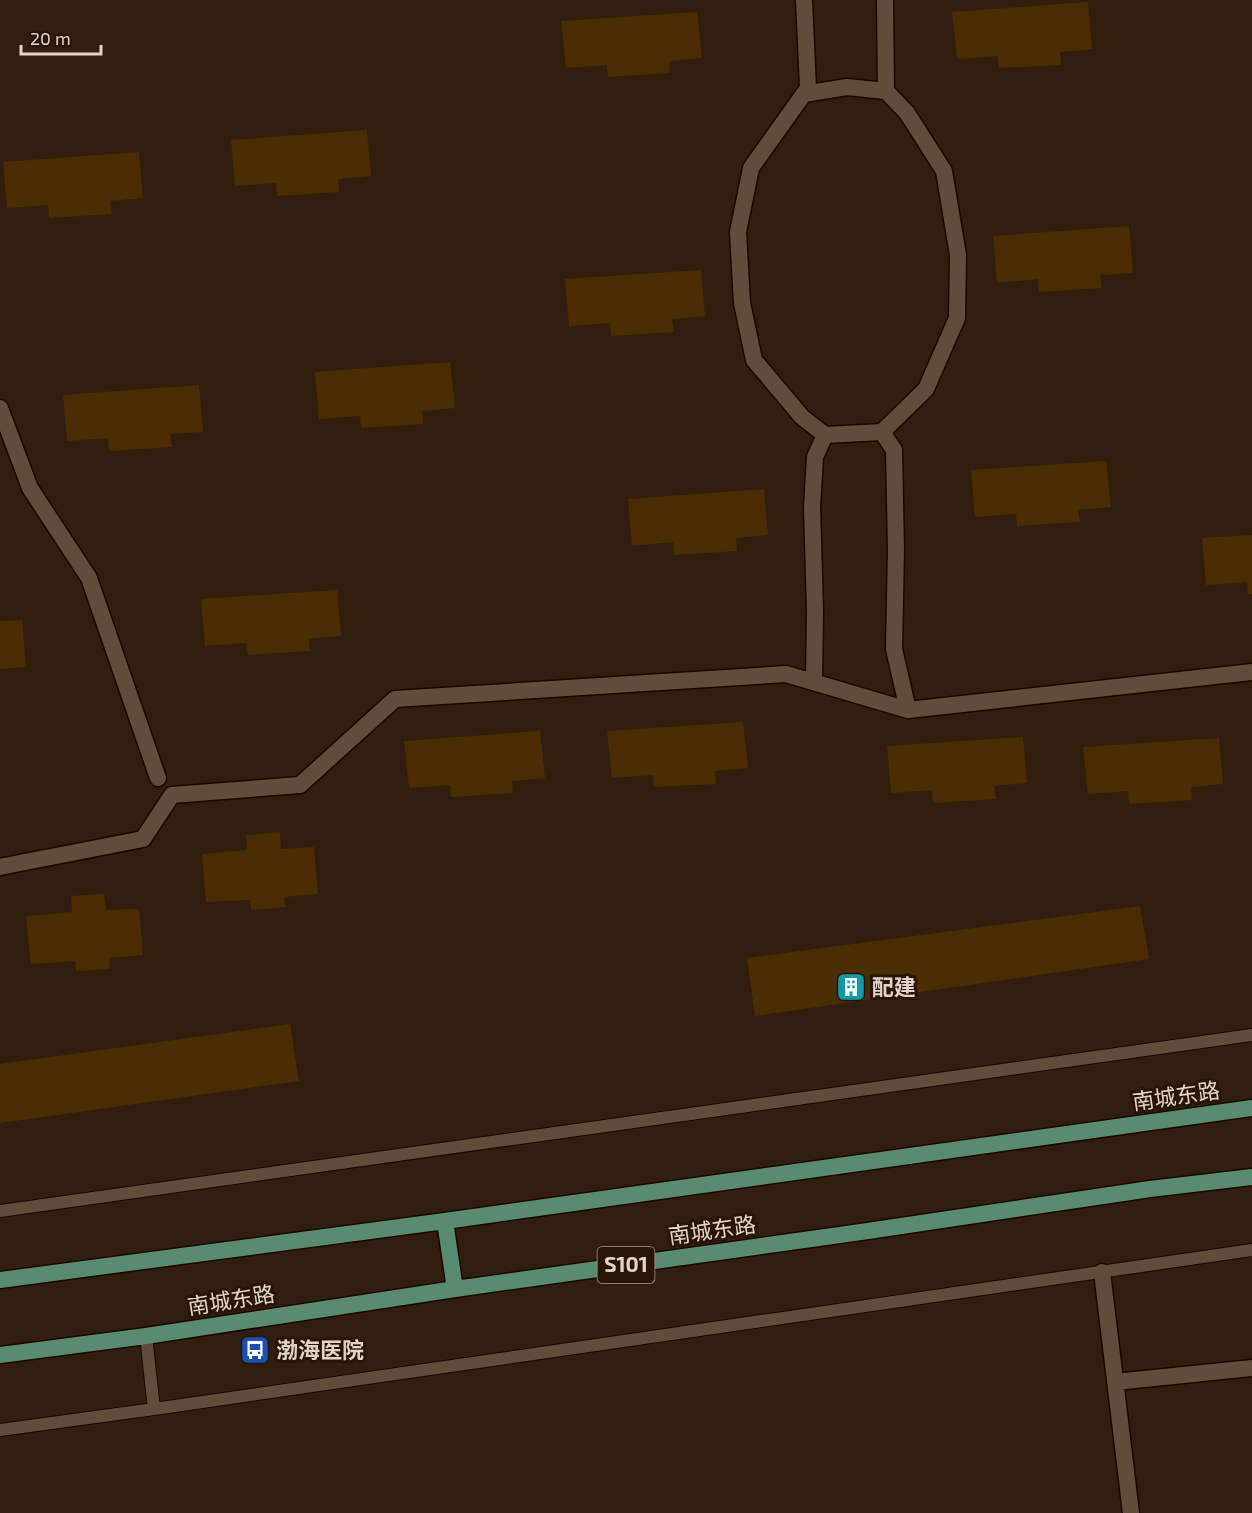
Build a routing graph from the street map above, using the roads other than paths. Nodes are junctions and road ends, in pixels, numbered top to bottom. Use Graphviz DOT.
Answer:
graph roads {
  1 [pos="804,0"];
  2 [pos="885,0"];
  3 [pos="886,91"];
  4 [pos="804,94"];
  5 [pos="0,408"];
  6 [pos="882,432"];
  7 [pos="825,435"];
  8 [pos="1252,672"];
  9 [pos="814,682"];
  10 [pos="908,710"];
  11 [pos="158,778"];
  12 [pos="0,867"];
  13 [pos="1252,1035"];
  14 [pos="1252,1108"];
  15 [pos="1252,1177"];
  16 [pos="0,1211"];
  17 [pos="445,1221"];
  18 [pos="1252,1250"];
  19 [pos="1102,1272"];
  20 [pos="0,1280"];
  21 [pos="455,1289"];
  22 [pos="146,1336"];
  23 [pos="0,1355"];
  24 [pos="1252,1368"];
  25 [pos="1115,1382"];
  26 [pos="154,1409"];
  27 [pos="0,1430"];
  28 [pos="1131,1513"];
  1 -- 4 [label="street"];
  2 -- 3 [label="street"];
  3 -- 4 [label="street"];
  3 -- 6 [label="street"];
  4 -- 7 [label="street"];
  5 -- 11 [label="street"];
  6 -- 7 [label="street"];
  6 -- 10 [label="street"];
  7 -- 9 [label="street"];
  8 -- 10 [label="street"];
  9 -- 10 [label="street"];
  9 -- 12 [label="street"];
  13 -- 16 [label="lane"];
  14 -- 17 [label="main road, 南城东路"];
  15 -- 21 [label="main road, 南城东路 / S101"];
  17 -- 20 [label="main road, 南城东路"];
  17 -- 21 [label="main road"];
  18 -- 19 [label="lane"];
  19 -- 25 [label="street"];
  19 -- 26 [label="lane"];
  21 -- 22 [label="main road, 南城东路 / S101"];
  22 -- 23 [label="main road, 南城东路 / S101"];
  22 -- 26 [label="lane"];
  24 -- 25 [label="street"];
  25 -- 28 [label="street"];
  26 -- 27 [label="lane"];
}
